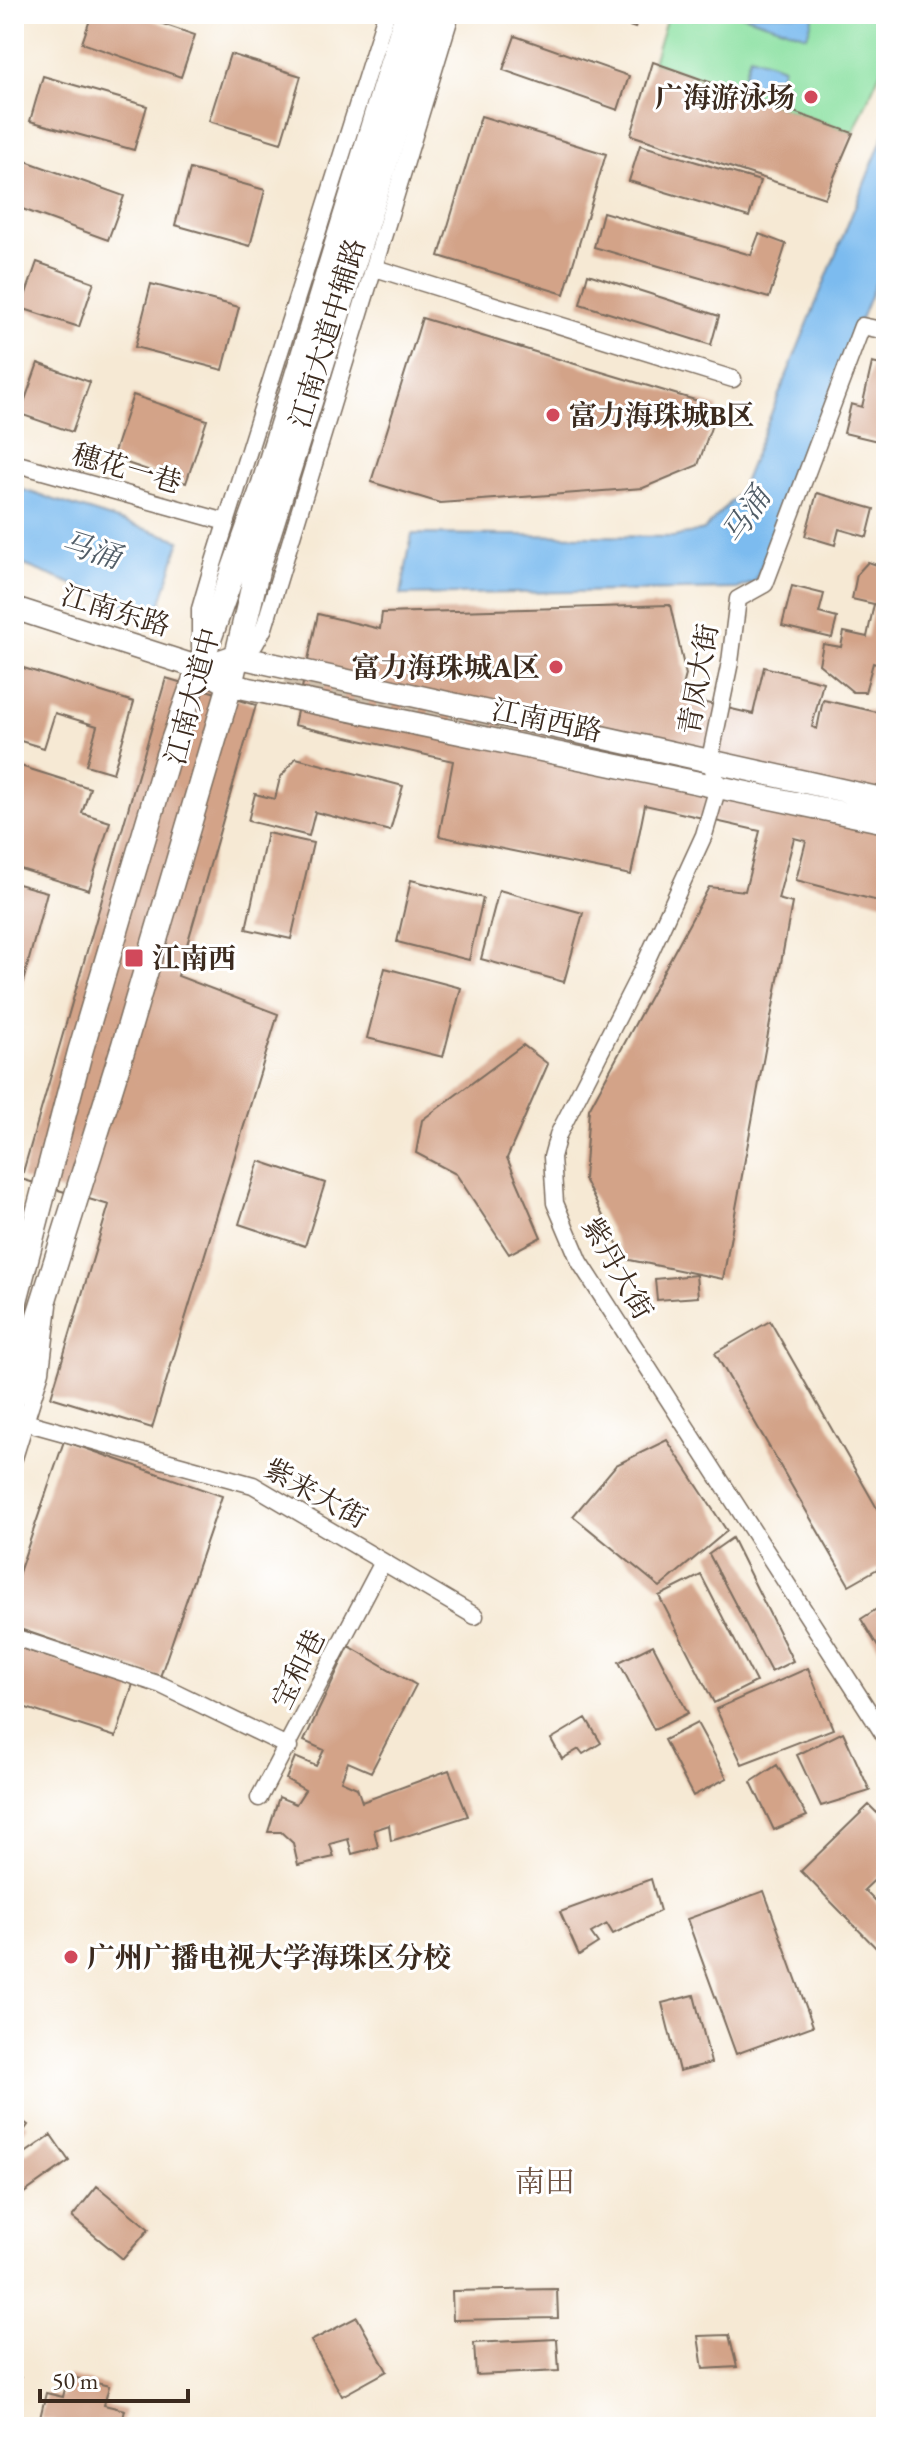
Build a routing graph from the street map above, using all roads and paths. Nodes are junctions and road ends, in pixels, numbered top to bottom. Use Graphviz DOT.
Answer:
graph roads {
  1 [pos="386,14"];
  2 [pos="407,14"];
  3 [pos="432,14"];
  4 [pos="451,14"];
  5 [pos="382,60"];
  6 [pos="410,115"];
  7 [pos="375,268"];
  8 [pos="886,331"];
  9 [pos="733,379"];
  10 [pos="14,463"];
  11 [pos="272,488"];
  12 [pos="226,522"];
  13 [pos="14,608"];
  14 [pos="235,656"];
  15 [pos="200,668"];
  16 [pos="230,685"];
  17 [pos="168,755"];
  18 [pos="710,759"];
  19 [pos="205,766"];
  20 [pos="718,787"];
  21 [pos="886,800"];
  22 [pos="886,822"];
  23 [pos="37,1211"];
  24 [pos="14,1267"];
  25 [pos="49,1277"];
  26 [pos="14,1305"];
  27 [pos="14,1395"];
  28 [pos="25,1422"];
  29 [pos="14,1458"];
  30 [pos="383,1562"];
  31 [pos="475,1616"];
  32 [pos="14,1637"];
  33 [pos="883,1728"];
  34 [pos="289,1747"];
  35 [pos="259,1798"];
  1 -- 5 [label="street"];
  2 -- 5 [label="main road, 江南大道中"];
  3 -- 6 [label="main road, 江南大道中"];
  4 -- 6 [label="street, 江南大道中辅路"];
  5 -- 11 [label="main road, 江南大道中"];
  6 -- 7 [label="street, 江南大道中辅路"];
  6 -- 11 [label="main road, 江南大道中"];
  7 -- 9 [label="street"];
  7 -- 11 [label="street, 江南大道中辅路"];
  8 -- 18 [label="street, 青凤大街"];
  10 -- 12 [label="street, 穗花一巷"];
  11 -- 12 [label="street, 江南大道中辅路"];
  11 -- 14 [label="main road, 江南大道中"];
  11 -- 15 [label="main road, 江南大道中"];
  12 -- 15 [label="street, 江南大道中辅路"];
  13 -- 15 [label="main road, 江南东路"];
  14 -- 15 [label="main road"];
  14 -- 16 [label="main road, 江南大道中"];
  14 -- 18 [label="main road"];
  15 -- 16 [label="main road, 江南西路"];
  15 -- 17 [label="main road, 江南大道中"];
  16 -- 19 [label="main road, 江南大道中"];
  16 -- 20 [label="main road, 江南西路"];
  17 -- 19 [label="main road"];
  17 -- 23 [label="main road, 江南大道中"];
  18 -- 20 [label="street, 青凤大街"];
  18 -- 21 [label="main road"];
  19 -- 25 [label="main road, 江南大道中"];
  20 -- 22 [label="main road, 江南西路"];
  20 -- 33 [label="street, 紫丹大街"];
  23 -- 24 [label="street"];
  23 -- 26 [label="main road, 江南大道中"];
  25 -- 27 [label="main road, 江南大道中"];
  25 -- 28 [label="street"];
  28 -- 29 [label="street"];
  28 -- 30 [label="street, 紫来大街"];
  30 -- 31 [label="street, 紫来大街"];
  30 -- 34 [label="street, 宝和巷"];
  32 -- 34 [label="street"];
  34 -- 35 [label="street, 宝和巷"];
}
